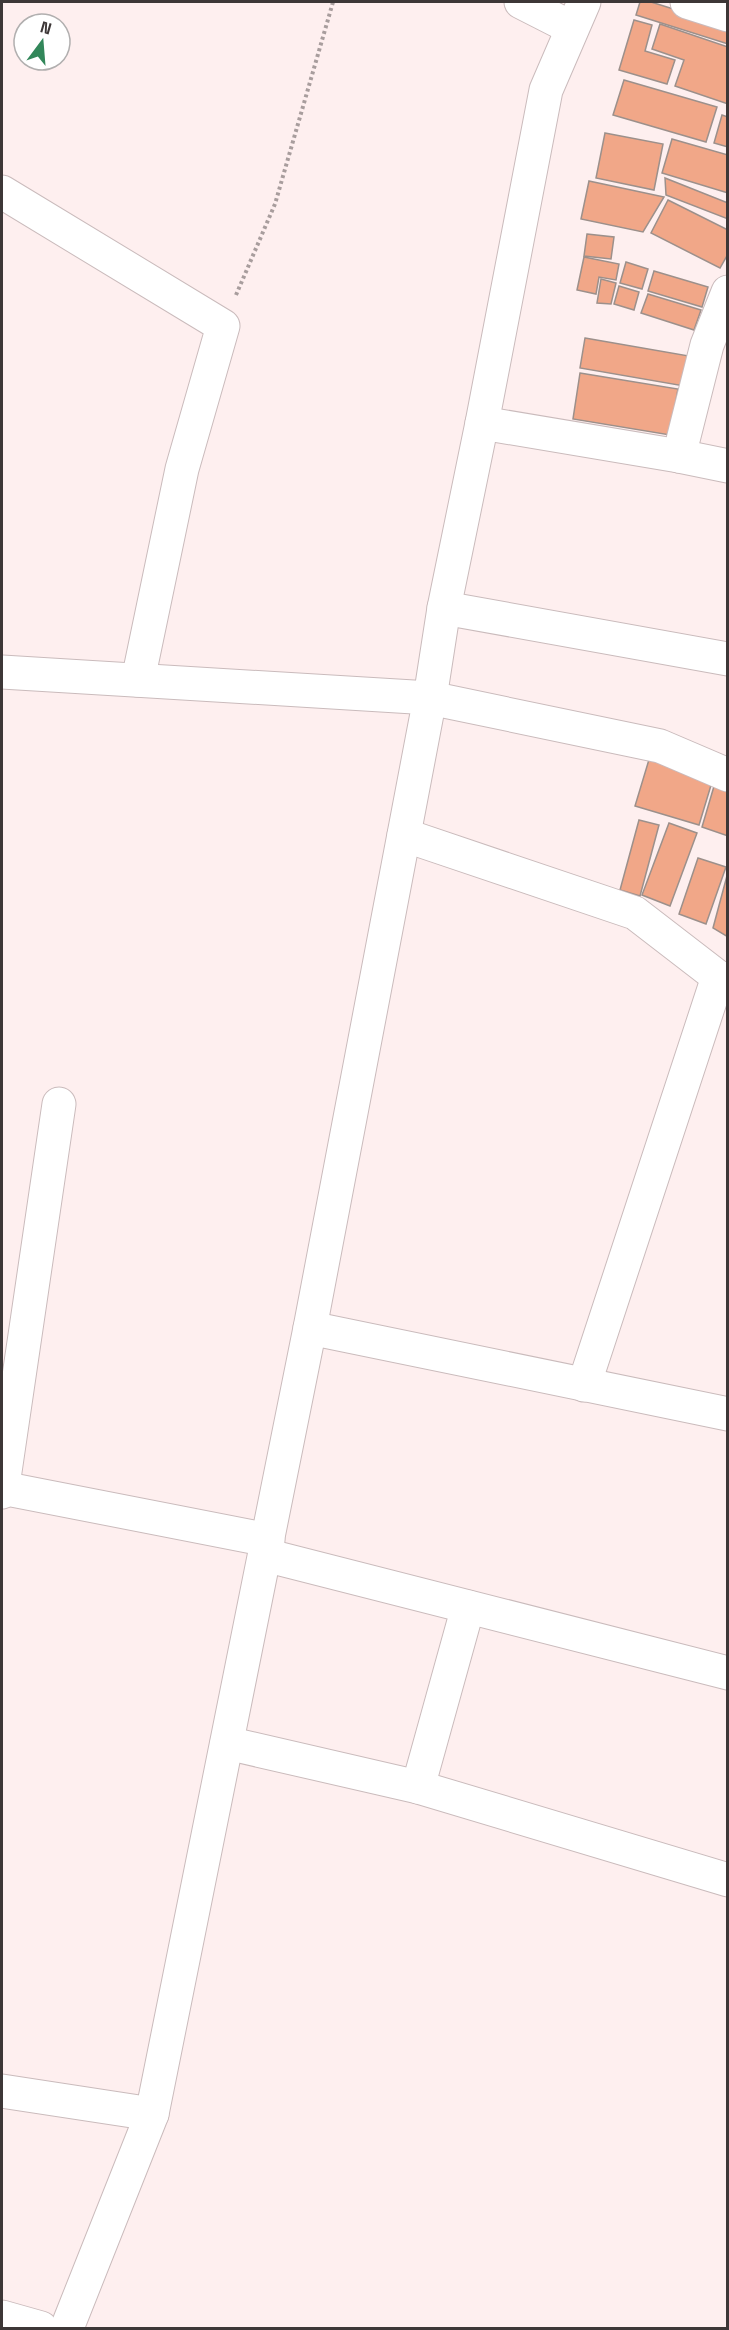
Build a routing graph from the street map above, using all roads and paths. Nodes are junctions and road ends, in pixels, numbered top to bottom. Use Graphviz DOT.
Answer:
graph roads {
  1 [pos="333,2"];
  2 [pos="521,2"];
  3 [pos="687,2"];
  4 [pos="578,15"];
  5 [pos="728,15"];
  6 [pos="2,192"];
  7 [pos="728,292"];
  8 [pos="223,326"];
  9 [pos="482,423"];
  10 [pos="679,456"];
  11 [pos="728,466"];
  12 [pos="444,608"];
  13 [pos="728,659"];
  14 [pos="2,672"];
  15 [pos="138,680"];
  16 [pos="430,698"];
  17 [pos="728,775"];
  18 [pos="404,835"];
  19 [pos="723,978"];
  20 [pos="59,1104"];
  21 [pos="310,1328"];
  22 [pos="584,1384"];
  23 [pos="728,1414"];
  24 [pos="2,1490"];
  25 [pos="266,1547"];
  26 [pos="468,1607"];
  27 [pos="728,1673"];
  28 [pos="227,1743"];
  29 [pos="418,1788"];
  30 [pos="728,1880"];
  31 [pos="2,2091"];
  32 [pos="152,2114"];
  33 [pos="2,2317"];
  34 [pos="41,2328"];
  35 [pos="67,2328"];
  1 -- 8 [label="path"];
  2 -- 4 [label="street"];
  3 -- 5 [label="street"];
  4 -- 9 [label="street"];
  6 -- 8 [label="street"];
  7 -- 10 [label="street"];
  8 -- 15 [label="street"];
  9 -- 10 [label="street"];
  9 -- 12 [label="street"];
  10 -- 11 [label="street"];
  12 -- 13 [label="street"];
  12 -- 16 [label="street"];
  14 -- 15 [label="street"];
  15 -- 16 [label="street"];
  16 -- 17 [label="street"];
  16 -- 18 [label="street"];
  18 -- 19 [label="street"];
  18 -- 21 [label="street"];
  19 -- 22 [label="street"];
  20 -- 24 [label="street"];
  21 -- 22 [label="street"];
  21 -- 25 [label="street"];
  22 -- 23 [label="street"];
  24 -- 25 [label="street"];
  25 -- 26 [label="street"];
  25 -- 28 [label="street"];
  26 -- 27 [label="street"];
  26 -- 29 [label="street"];
  28 -- 29 [label="street"];
  28 -- 32 [label="street"];
  29 -- 30 [label="street"];
  31 -- 32 [label="street"];
  32 -- 35 [label="street"];
  33 -- 34 [label="street"];
}
